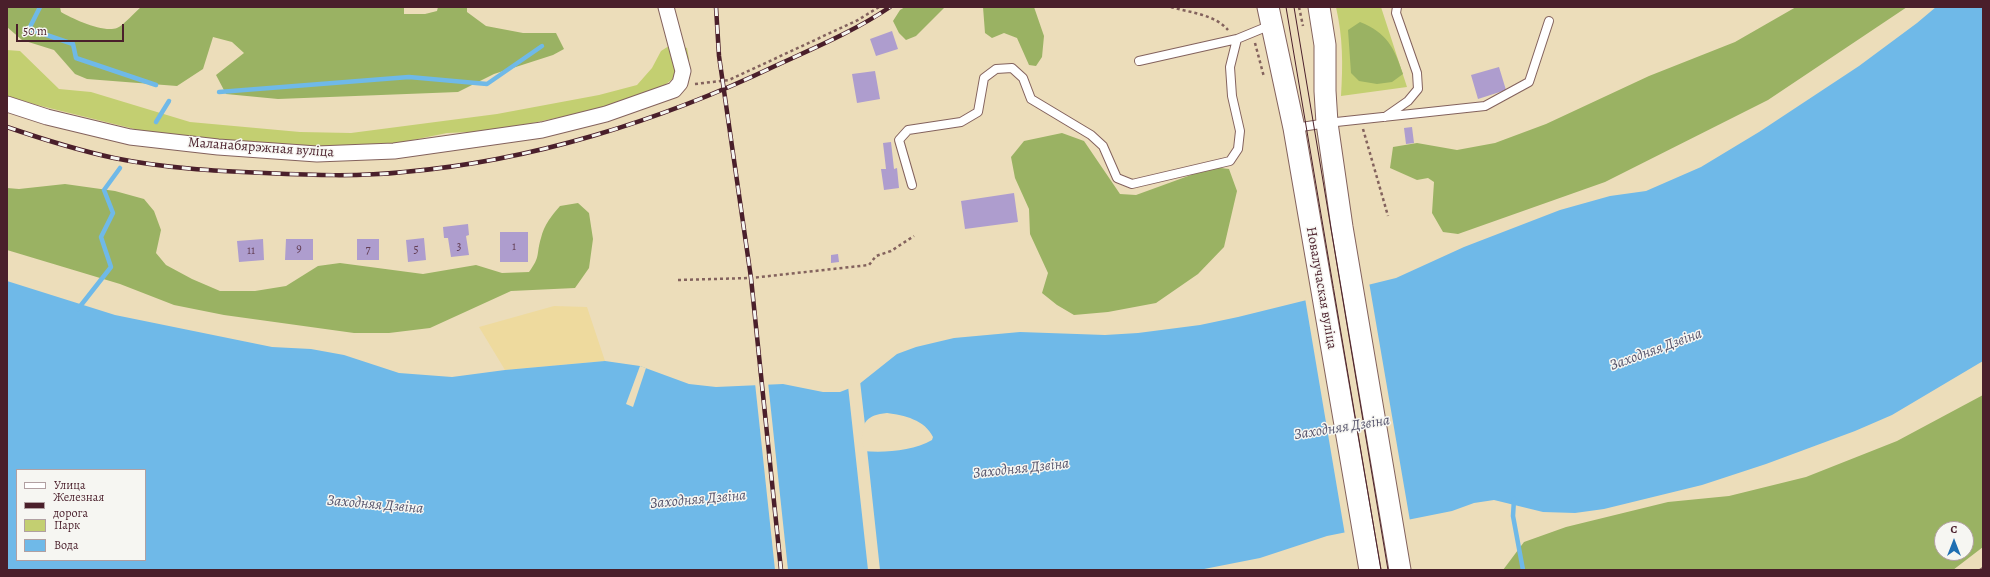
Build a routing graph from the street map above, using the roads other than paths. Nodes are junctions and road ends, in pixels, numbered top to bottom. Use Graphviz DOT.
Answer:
graph roads {
  1 [pos="666,7"];
  2 [pos="1319,7"];
  3 [pos="1397,7"];
  4 [pos="1269,16"];
  5 [pos="1549,21"];
  6 [pos="1237,39"];
  7 [pos="1139,61"];
  8 [pos="7,104"];
  9 [pos="1384,117"];
  10 [pos="1327,123"];
  11 [pos="1294,128"];
  12 [pos="912,185"];
  13 [pos="1370,570"];
  14 [pos="1400,570"];
  1 -- 8 [label="street, Маланабярэжная вуліца"];
  2 -- 10 [label="main road"];
  3 -- 9 [label="lane"];
  4 -- 6 [label="lane"];
  4 -- 11 [label="main road, Новалучаская вуліца"];
  5 -- 9 [label="lane"];
  6 -- 7 [label="lane"];
  6 -- 12 [label="lane"];
  9 -- 10 [label="lane"];
  10 -- 11 [label="lane"];
  10 -- 14 [label="main road"];
  11 -- 13 [label="main road, Новалучаская вуліца"];
}
